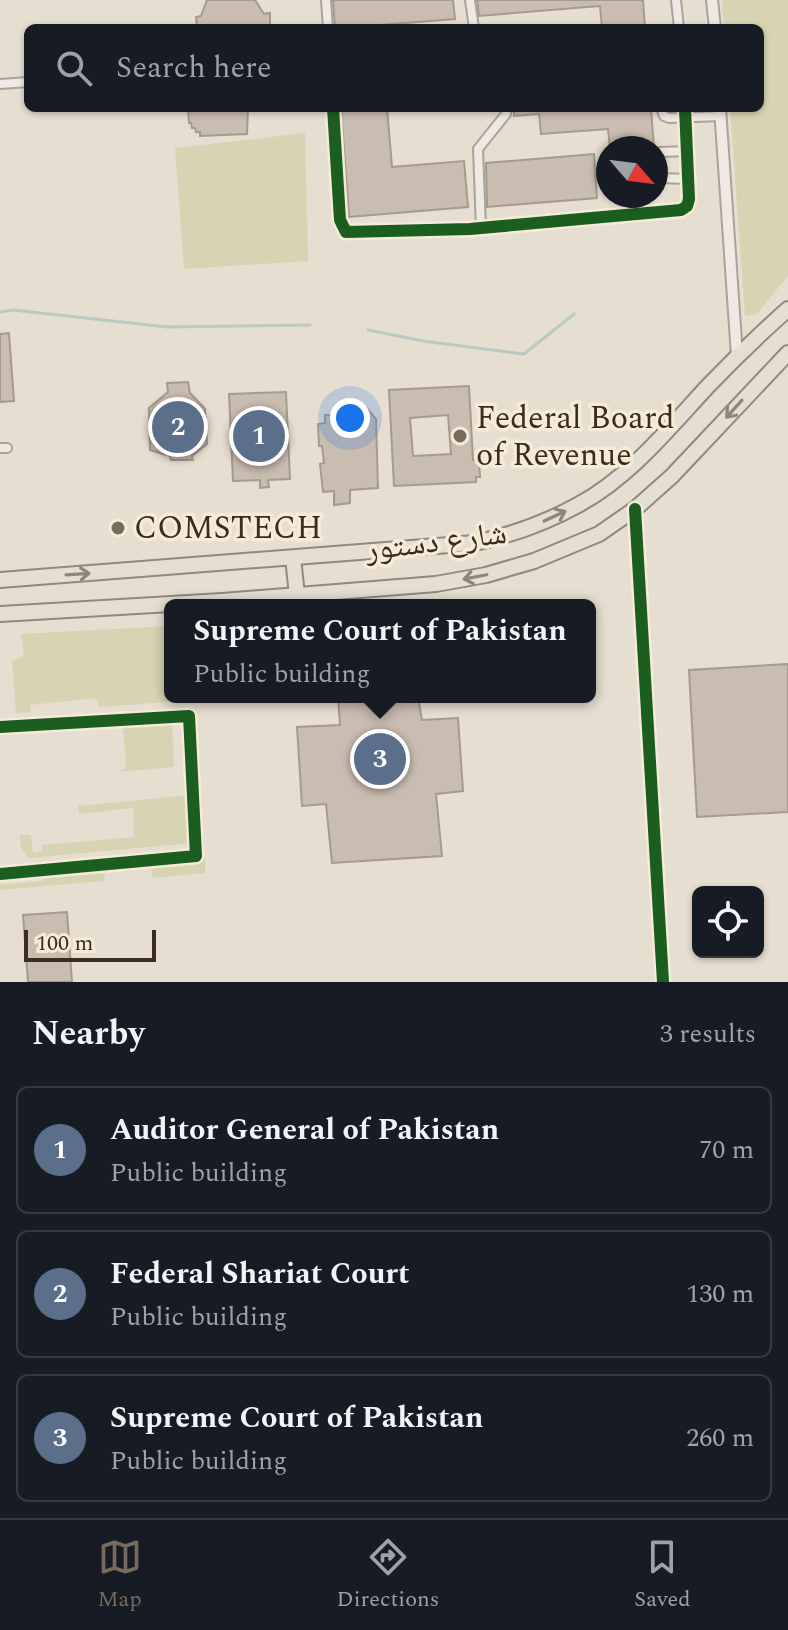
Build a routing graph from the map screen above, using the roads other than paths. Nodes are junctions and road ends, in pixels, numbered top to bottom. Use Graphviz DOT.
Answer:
graph roads {
  1 [pos="326,0"];
  2 [pos="470,0"];
  3 [pos="676,0"];
  4 [pos="712,0"];
  5 [pos="328,24"];
  6 [pos="473,24"];
  7 [pos="679,24"];
  8 [pos="715,24"];
  9 [pos="24,82"];
  10 [pos="0,84"];
  11 [pos="333,112"];
  12 [pos="506,112"];
  13 [pos="662,112"];
  14 [pos="720,112"];
  15 [pos="686,113"];
  16 [pos="688,151"];
  17 [pos="689,179"];
  18 [pos="481,228"];
  19 [pos="788,298"];
  20 [pos="788,309"];
  21 [pos="768,328"];
  22 [pos="788,353"];
  23 [pos="737,356"];
  24 [pos="635,509"];
  25 [pos="293,558"];
  26 [pos="0,580"];
  27 [pos="297,595"];
  28 [pos="234,599"];
  29 [pos="164,604"];
  30 [pos="0,614"];
  31 [pos="0,727"];
  32 [pos="0,874"];
  33 [pos="663,982"];
  1 -- 5 [label="street"];
  2 -- 6 [label="street"];
  3 -- 7 [label="street"];
  4 -- 8 [label="street"];
  9 -- 10 [label="street"];
  11 -- 18 [label="street"];
  12 -- 18 [label="street"];
  13 -- 15 [label="street"];
  14 -- 15 [label="street"];
  14 -- 23 [label="street"];
  15 -- 16 [label="street"];
  16 -- 17 [label="street"];
  16 -- 17 [label="street"];
  17 -- 18 [label="street"];
  19 -- 21 [label="main road"];
  20 -- 21 [label="main road, شارع دستور"];
  21 -- 23 [label="main road, شارع دستور"];
  22 -- 24 [label="main road, شارع دستور, one-way"];
  25 -- 23 [label="main road, شارع دستور, one-way"];
  24 -- 27 [label="main road, شارع دستور, one-way"];
  24 -- 33 [label="street"];
  26 -- 25 [label="main road, شارع دستور, one-way"];
  25 -- 27 [label="main road"];
  27 -- 28 [label="main road, شارع دستور"];
  29 -- 30 [label="main road, شارع دستور"];
  31 -- 32 [label="street"];
}
